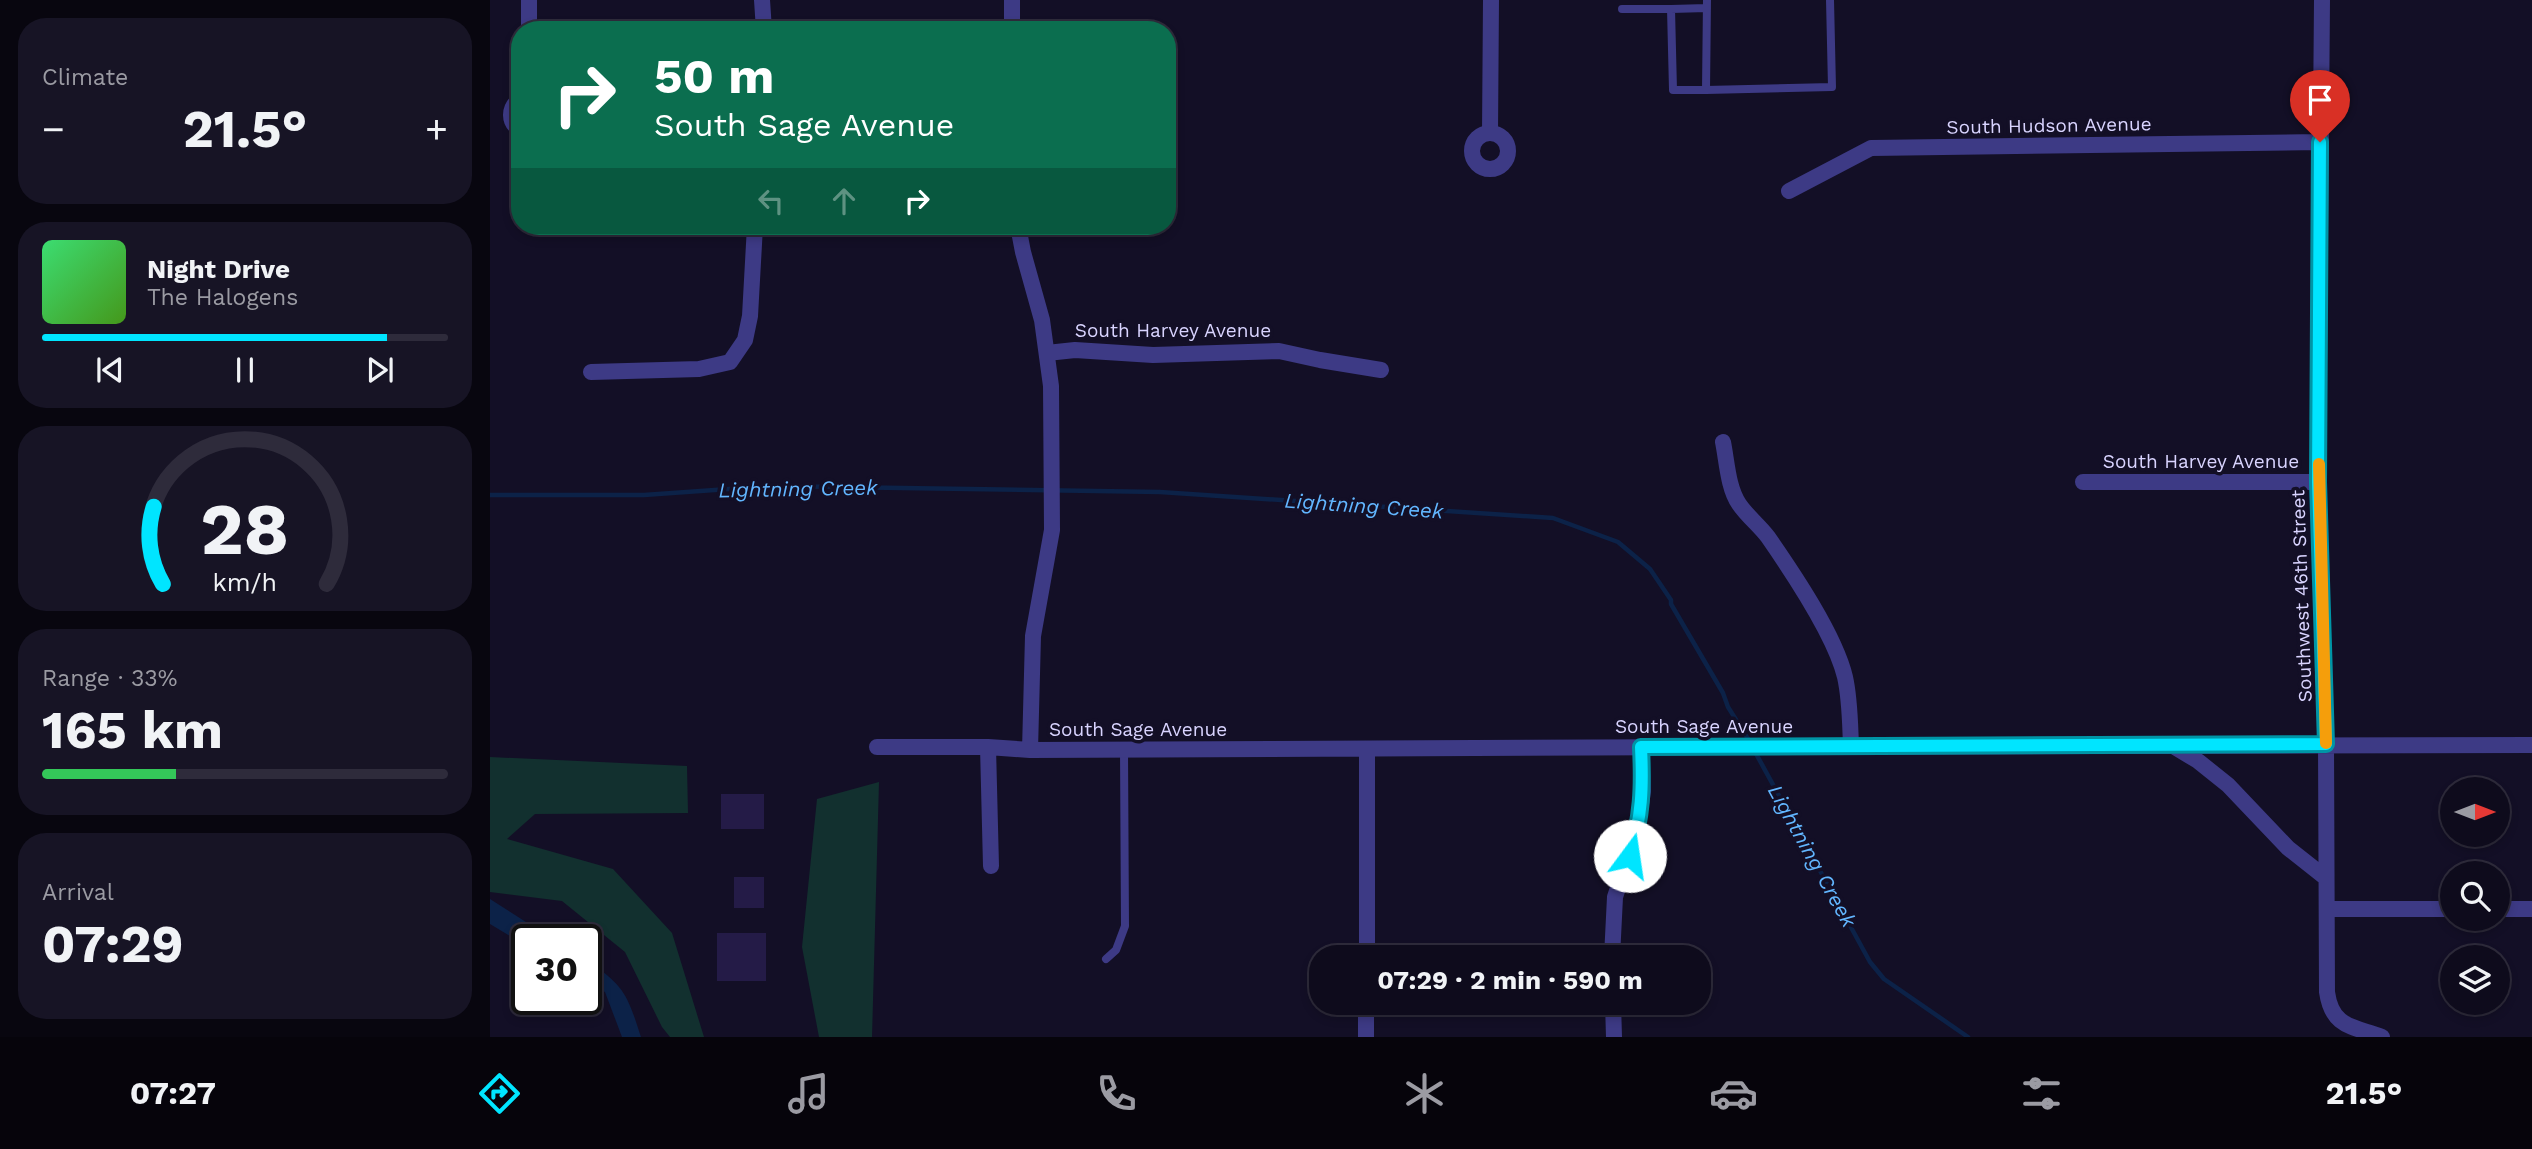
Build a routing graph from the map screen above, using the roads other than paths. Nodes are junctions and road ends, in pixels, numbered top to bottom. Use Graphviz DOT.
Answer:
graph roads {
  1 [pos="529,0"];
  2 [pos="761,0"];
  3 [pos="1012,0"];
  4 [pos="1491,0"];
  5 [pos="1830,0"];
  6 [pos="2322,0"];
  7 [pos="1707,4"];
  8 [pos="1622,9"];
  9 [pos="1671,9"];
  10 [pos="529,21"];
  11 [pos="763,21"];
  12 [pos="1012,21"];
  13 [pos="1706,90"];
  14 [pos="1490,133"];
  15 [pos="2320,142"];
  16 [pos="1789,191"];
  17 [pos="754,235"];
  18 [pos="1020,235"];
  19 [pos="1047,353"];
  20 [pos="1381,370"];
  21 [pos="591,372"];
  22 [pos="1723,443"];
  23 [pos="2083,482"];
  24 [pos="2318,482"];
  25 [pos="2326,744"];
  26 [pos="2532,745"];
  27 [pos="1851,746"];
  28 [pos="2173,746"];
  29 [pos="877,747"];
  30 [pos="988,747"];
  31 [pos="1641,747"];
  32 [pos="1030,750"];
  33 [pos="1124,750"];
  34 [pos="1367,751"];
  35 [pos="991,866"];
  36 [pos="2326,878"];
  37 [pos="2327,909"];
  38 [pos="2440,909"];
  39 [pos="2510,909"];
  40 [pos="2532,909"];
  41 [pos="1367,945"];
  42 [pos="1613,945"];
  43 [pos="1105,959"];
  44 [pos="1366,1015"];
  45 [pos="1613,1015"];
  46 [pos="1366,1037"];
  47 [pos="1614,1037"];
  48 [pos="2382,1037"];
  1 -- 10 [label="street"];
  2 -- 11 [label="street"];
  3 -- 12 [label="street"];
  4 -- 14 [label="street"];
  5 -- 13 [label="lane"];
  6 -- 15 [label="street, Southwest 46th Street"];
  7 -- 9 [label="lane"];
  7 -- 13 [label="lane"];
  8 -- 9 [label="lane"];
  9 -- 13 [label="lane"];
  15 -- 16 [label="street, South Hudson Avenue"];
  15 -- 24 [label="street, Southwest 46th Street"];
  17 -- 21 [label="street"];
  18 -- 19 [label="street"];
  19 -- 20 [label="street, South Harvey Avenue"];
  19 -- 32 [label="street"];
  22 -- 27 [label="street"];
  23 -- 24 [label="street, South Harvey Avenue"];
  24 -- 25 [label="street, Southwest 46th Street"];
  25 -- 26 [label="street, South Sage Avenue"];
  25 -- 28 [label="street, South Sage Avenue"];
  25 -- 36 [label="street, Southwest 46th Street"];
  27 -- 28 [label="street, South Sage Avenue"];
  27 -- 31 [label="street, South Sage Avenue"];
  28 -- 36 [label="street"];
  29 -- 30 [label="street, South Sage Avenue"];
  30 -- 32 [label="street, South Sage Avenue"];
  30 -- 35 [label="street"];
  31 -- 34 [label="street, South Sage Avenue"];
  31 -- 42 [label="street"];
  32 -- 33 [label="street, South Sage Avenue"];
  33 -- 34 [label="street, South Sage Avenue"];
  33 -- 43 [label="lane"];
  34 -- 41 [label="street"];
  36 -- 37 [label="street, Southwest 46th Street"];
  37 -- 38 [label="street"];
  37 -- 48 [label="street, Southwest 46th Street"];
  39 -- 40 [label="street"];
  44 -- 46 [label="street"];
  45 -- 47 [label="street"];
}
